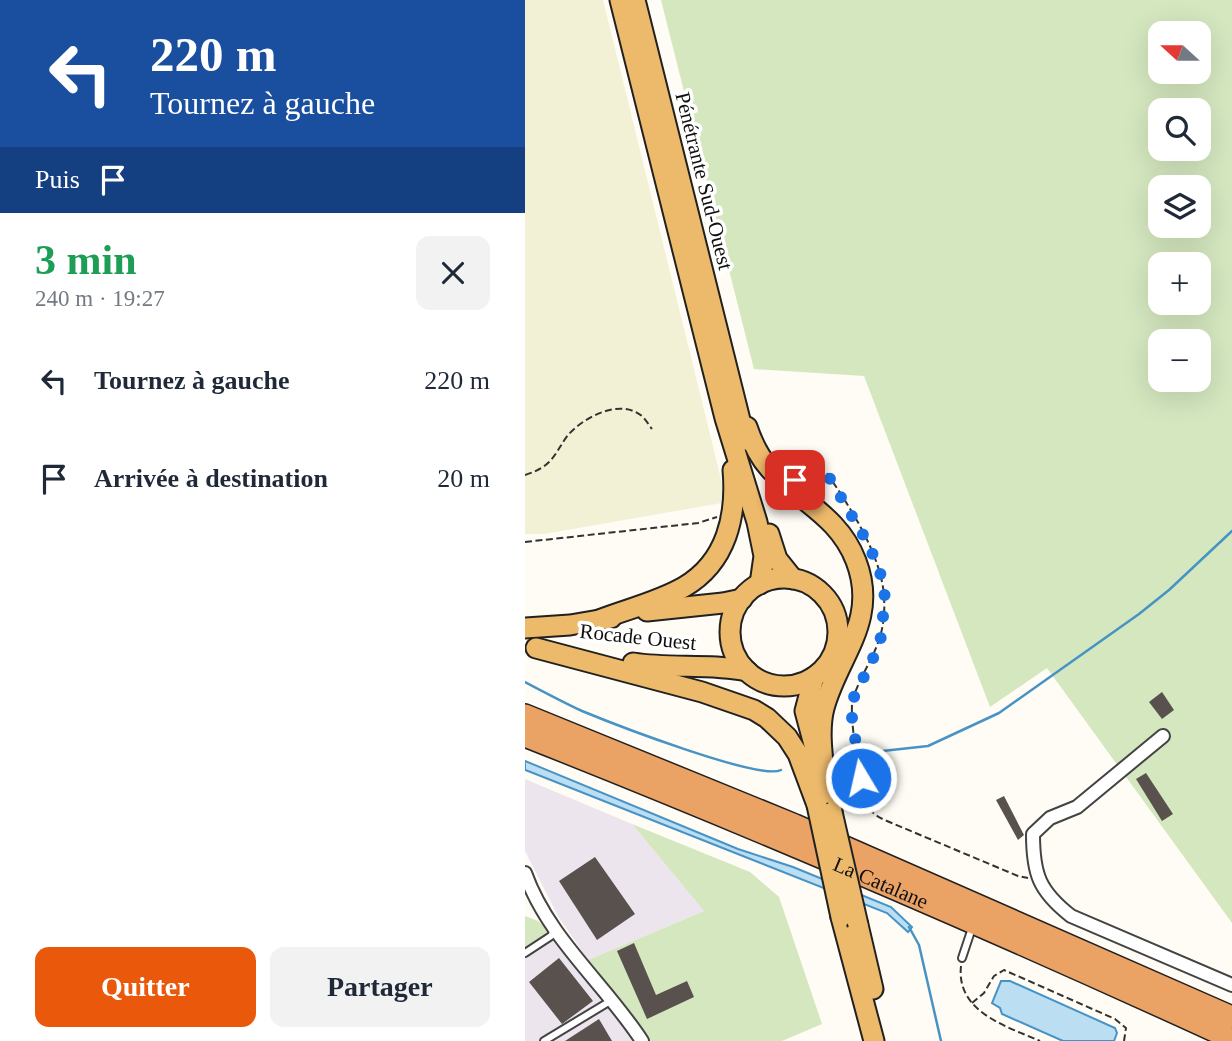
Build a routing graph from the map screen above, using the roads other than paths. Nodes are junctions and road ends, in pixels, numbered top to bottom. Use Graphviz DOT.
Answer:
graph roads {
  1 [pos="620,0"];
  2 [pos="635,0"];
  3 [pos="728,373"];
  4 [pos="725,418"];
  5 [pos="793,579"];
  6 [pos="760,584"];
  7 [pos="742,599"];
  8 [pos="599,620"];
  9 [pos="525,628"];
  10 [pos="531,647"];
  11 [pos="747,671"];
  12 [pos="814,677"];
  13 [pos="772,685"];
  14 [pos="525,715"];
  15 [pos="525,736"];
  16 [pos="1163,736"];
  17 [pos="825,783"];
  18 [pos="824,809"];
  19 [pos="525,873"];
  20 [pos="529,892"];
  21 [pos="849,921"];
  22 [pos="973,923"];
  23 [pos="555,929"];
  24 [pos="525,953"];
  25 [pos="962,958"];
  26 [pos="1232,985"];
  27 [pos="612,1000"];
  28 [pos="1232,1017"];
  29 [pos="1232,1039"];
  30 [pos="544,1041"];
  31 [pos="642,1041"];
  32 [pos="874,1041"];
  33 [pos="886,1041"];
  1 -- 4 [label="highway"];
  2 -- 3 [label="highway, Pénétrante Sud-Ouest"];
  3 -- 5 [label="highway, Pénétrante Sud-Ouest"];
  3 -- 17 [label="highway, Pénétrante Sud-Ouest"];
  4 -- 6 [label="highway"];
  4 -- 8 [label="highway"];
  5 -- 6 [label="highway"];
  5 -- 12 [label="highway"];
  6 -- 7 [label="highway"];
  7 -- 8 [label="highway, Rocade Ouest"];
  7 -- 11 [label="highway"];
  8 -- 9 [label="highway, Rocade Ouest"];
  10 -- 11 [label="highway, Rocade Ouest"];
  10 -- 18 [label="highway"];
  11 -- 13 [label="highway, Rocade Ouest"];
  12 -- 13 [label="highway"];
  12 -- 17 [label="highway, Pénétrante Sud-Ouest"];
  13 -- 18 [label="highway"];
  14 -- 28 [label="highway, La Catalane"];
  15 -- 22 [label="highway, La Catalane"];
  16 -- 26 [label="street"];
  17 -- 18 [label="highway, Pénétrante Sud-Ouest"];
  18 -- 21 [label="highway, bridge"];
  19 -- 20 [label="street"];
  20 -- 23 [label="street"];
  21 -- 32 [label="highway"];
  21 -- 33 [label="highway"];
  22 -- 25 [label="lane"];
  22 -- 29 [label="highway, La Catalane"];
  23 -- 24 [label="lane"];
  23 -- 27 [label="street"];
  27 -- 30 [label="lane"];
  27 -- 31 [label="street"];
}
